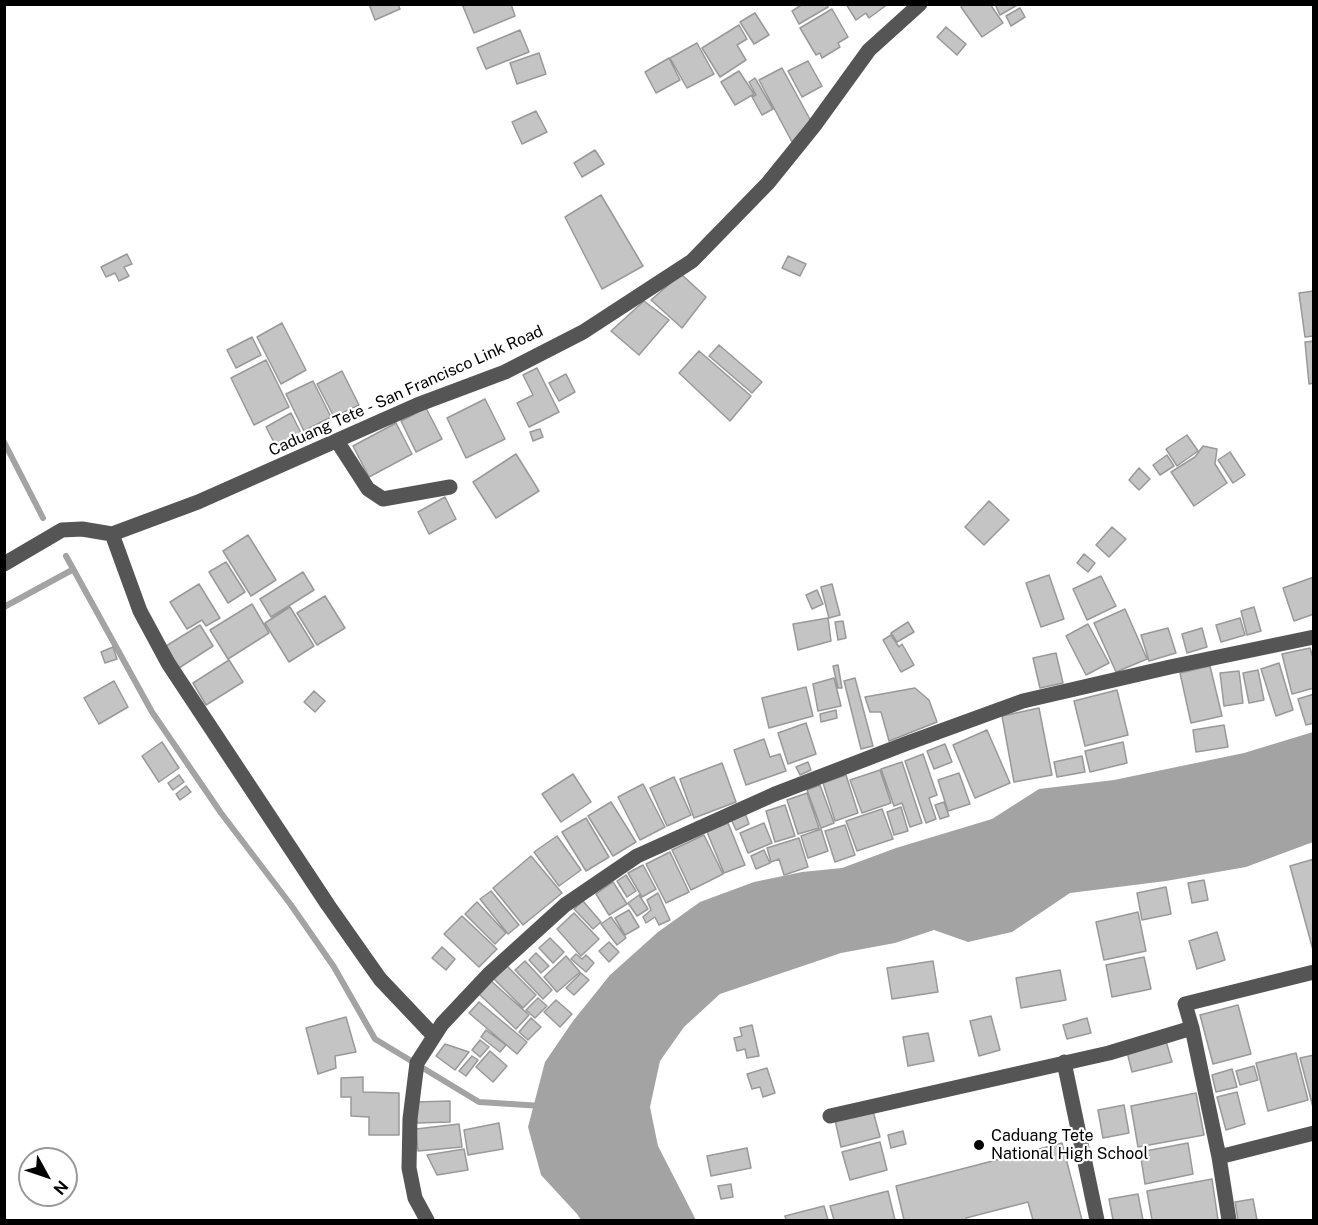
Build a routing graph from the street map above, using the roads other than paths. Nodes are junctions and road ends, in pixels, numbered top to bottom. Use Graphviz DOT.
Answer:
graph roads {
  1 [pos="920,4"];
  2 [pos="337,441"];
  3 [pos="450,487"];
  4 [pos="112,534"];
  5 [pos="4,564"];
  6 [pos="1314,637"];
  7 [pos="1314,972"];
  8 [pos="1192,1028"];
  9 [pos="434,1036"];
  10 [pos="1064,1062"];
  11 [pos="830,1116"];
  12 [pos="1314,1133"];
  13 [pos="1219,1157"];
  14 [pos="426,1221"];
  15 [pos="1096,1221"];
  16 [pos="1229,1221"];
  1 -- 2 [label="street, Caduang Tete - San Francisco Link Road"];
  2 -- 3 [label="street"];
  2 -- 4 [label="street, Caduang Tete - San Francisco Link Road"];
  4 -- 5 [label="street, Caduang Tete - San Francisco Link Road"];
  4 -- 9 [label="street"];
  6 -- 9 [label="street"];
  7 -- 8 [label="street"];
  8 -- 10 [label="street"];
  8 -- 13 [label="street"];
  9 -- 14 [label="street"];
  10 -- 11 [label="street"];
  10 -- 15 [label="street"];
  12 -- 13 [label="street"];
  13 -- 16 [label="street"];
}
